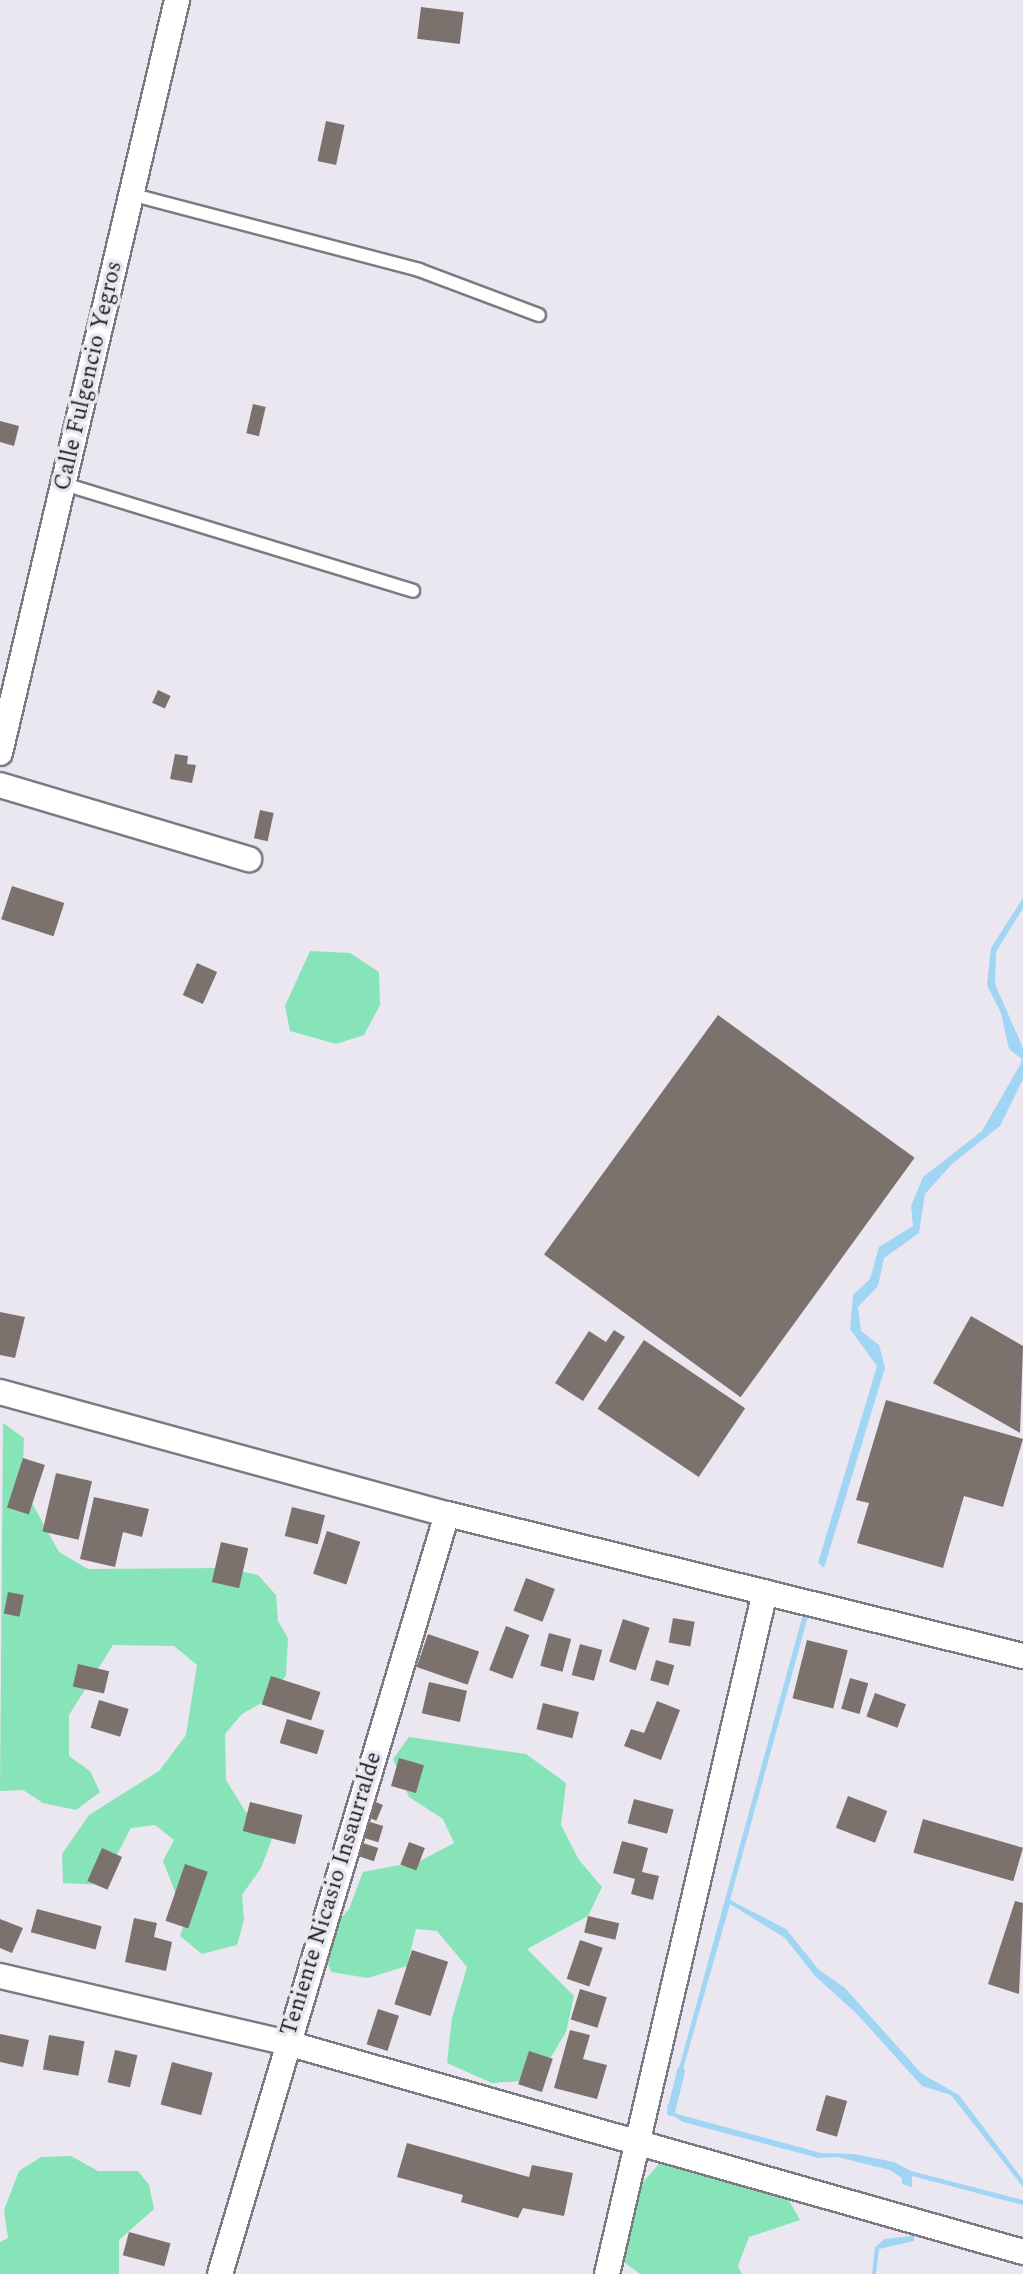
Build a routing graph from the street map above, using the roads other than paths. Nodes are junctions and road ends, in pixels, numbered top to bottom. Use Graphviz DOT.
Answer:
graph roads {
  1 [pos="177,0"];
  2 [pos="130,194"];
  3 [pos="539,315"];
  4 [pos="64,484"];
  5 [pos="413,591"];
  6 [pos="0,752"];
  7 [pos="0,785"];
  8 [pos="249,859"];
  9 [pos="0,1392"];
  10 [pos="447,1514"];
  11 [pos="765,1592"];
  12 [pos="1023,1656"];
  13 [pos="0,1976"];
  14 [pos="287,2043"];
  15 [pos="636,2142"];
  16 [pos="1023,2252"];
  17 [pos="220,2274"];
  18 [pos="607,2274"];
  1 -- 2 [label="street, Calle Fulgencio Yegros"];
  2 -- 3 [label="lane"];
  2 -- 4 [label="street, Calle Fulgencio Yegros"];
  4 -- 5 [label="lane"];
  4 -- 6 [label="street, Calle Fulgencio Yegros"];
  7 -- 8 [label="street"];
  9 -- 10 [label="street"];
  10 -- 11 [label="street"];
  10 -- 14 [label="street, Teniente Nicasio Insaurralde"];
  11 -- 12 [label="street"];
  11 -- 15 [label="street"];
  13 -- 14 [label="street"];
  14 -- 15 [label="street"];
  14 -- 17 [label="street, Teniente Nicasio Insaurralde"];
  15 -- 16 [label="street"];
  15 -- 18 [label="street"];
}
